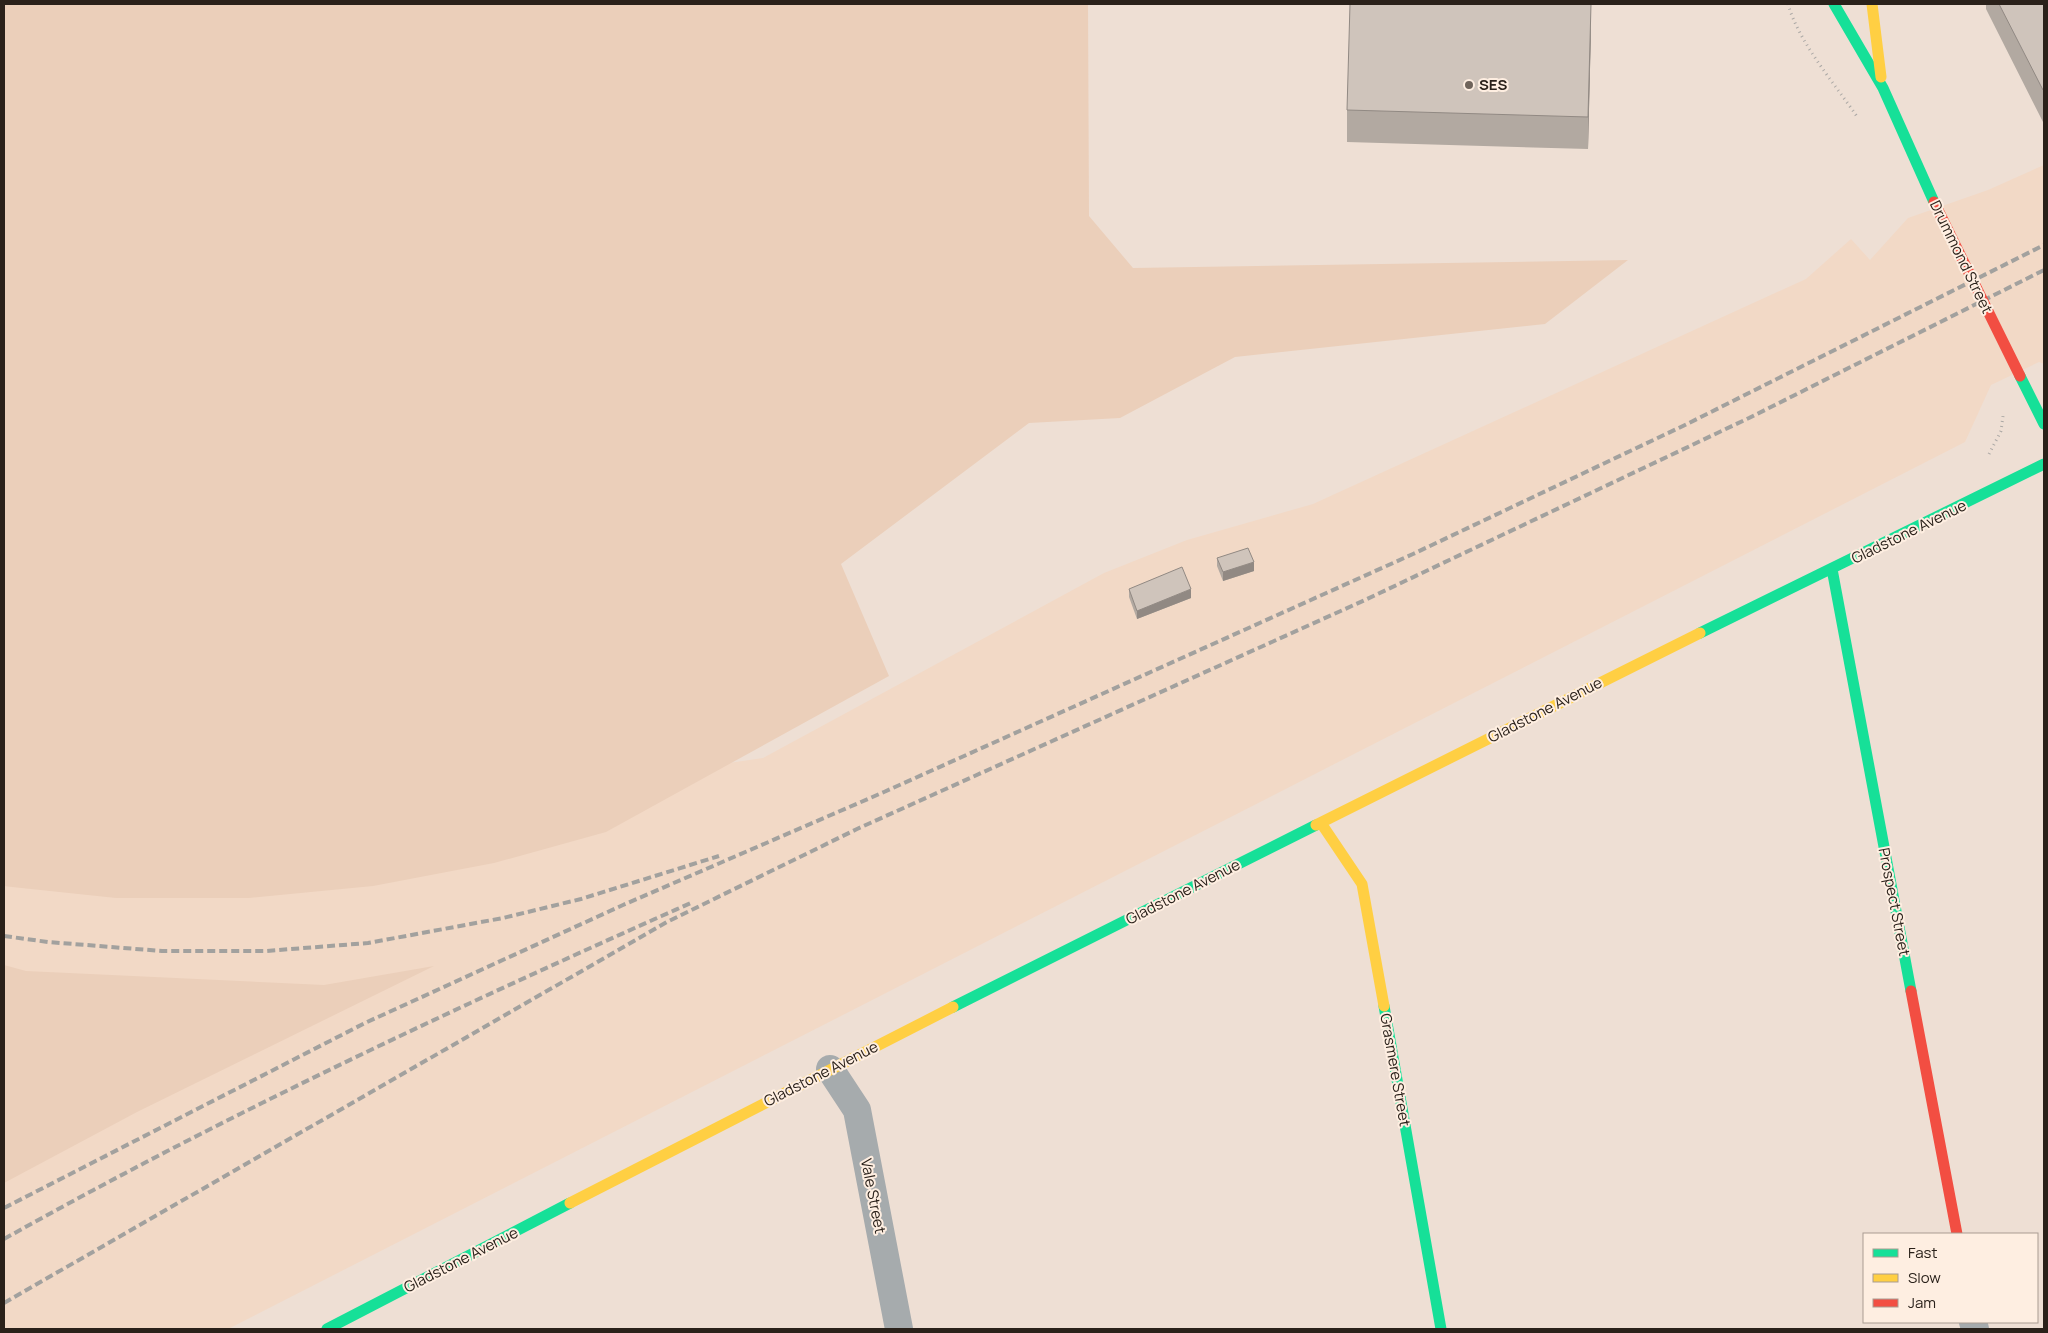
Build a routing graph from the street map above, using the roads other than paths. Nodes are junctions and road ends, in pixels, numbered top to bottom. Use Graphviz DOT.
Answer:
graph roads {
  1 [pos="1834,4"];
  2 [pos="1872,4"];
  3 [pos="1883,88"];
  4 [pos="2044,424"];
  5 [pos="2044,464"];
  6 [pos="1832,569"];
  7 [pos="1321,822"];
  8 [pos="830,1069"];
  9 [pos="1957,1233"];
  10 [pos="341,1326"];
  11 [pos="899,1329"];
  12 [pos="1440,1329"];
  1 -- 3 [label="main road, Drummond Street"];
  2 -- 3 [label="main road, Drummond Street"];
  3 -- 4 [label="main road, Drummond Street, bridge"];
  5 -- 6 [label="main road, Gladstone Avenue"];
  6 -- 7 [label="main road, Gladstone Avenue"];
  6 -- 9 [label="main road, Prospect Street"];
  7 -- 8 [label="main road, Gladstone Avenue"];
  7 -- 12 [label="main road, Grasmere Street"];
  8 -- 10 [label="main road, Gladstone Avenue"];
  8 -- 11 [label="street, Vale Street"];
}
